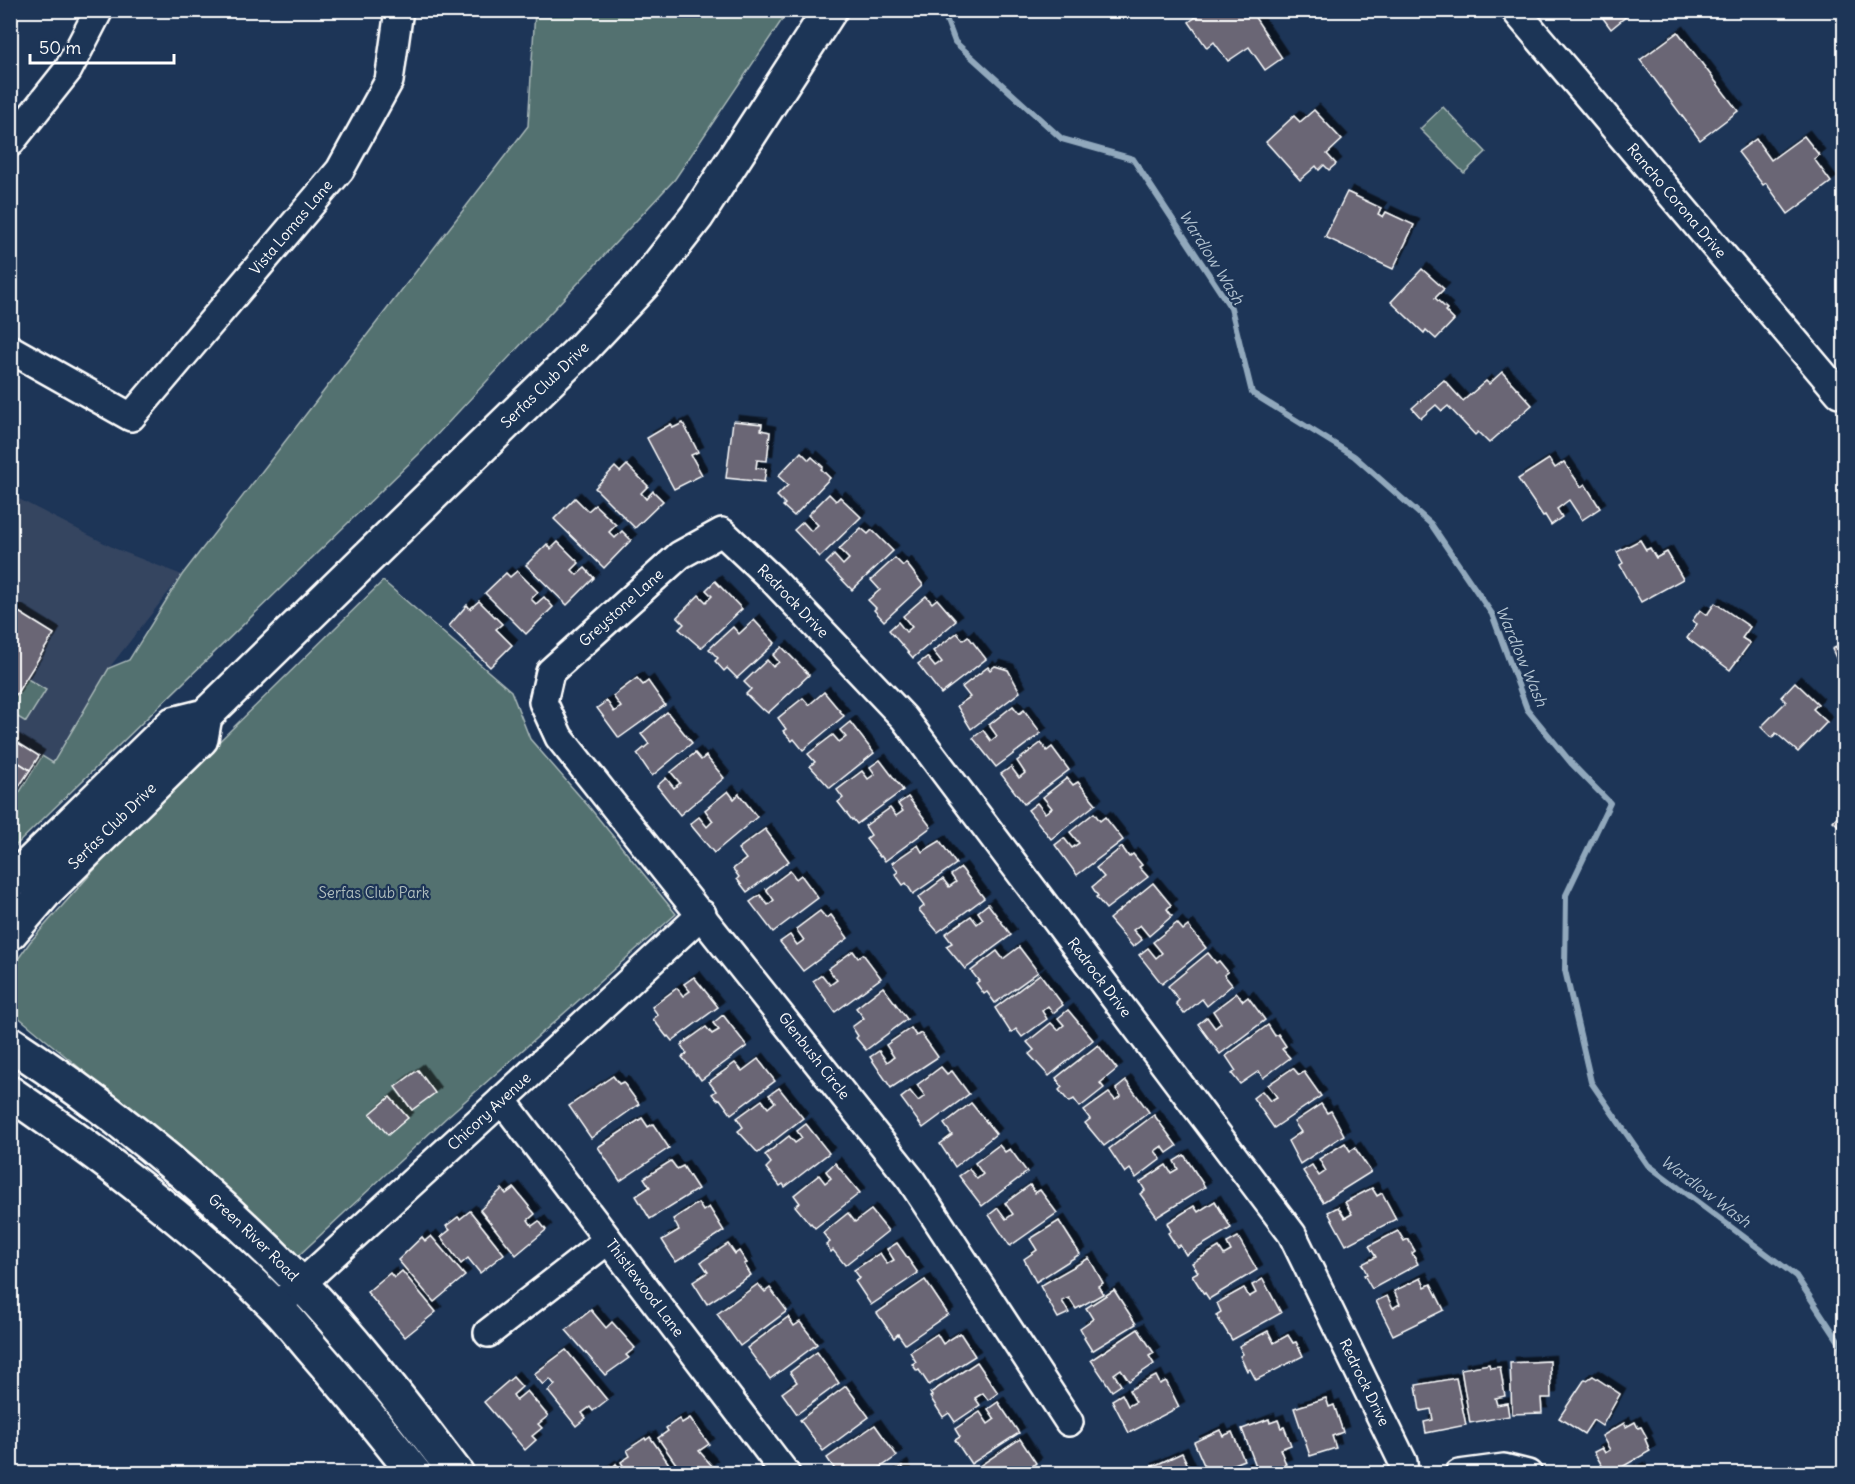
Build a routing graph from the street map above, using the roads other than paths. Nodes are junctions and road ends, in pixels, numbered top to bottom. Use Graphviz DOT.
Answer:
graph roads {
  1 [pos="99,10"];
  2 [pos="399,10"];
  3 [pos="830,10"];
  4 [pos="1515,10"];
  5 [pos="10,143"];
  6 [pos="10,349"];
  7 [pos="1839,393"];
  8 [pos="722,532"];
  9 [pos="543,702"];
  10 [pos="205,716"];
  11 [pos="10,883"];
  12 [pos="702,914"];
  13 [pos="10,933"];
  14 [pos="10,1043"];
  15 [pos="10,1093"];
  16 [pos="502,1101"];
  17 [pos="608,1240"];
  18 [pos="301,1284"];
  19 [pos="276,1307"];
  20 [pos="488,1333"];
  21 [pos="1069,1422"];
  22 [pos="415,1473"];
  23 [pos="457,1473"];
  24 [pos="785,1473"];
  25 [pos="1404,1473"];
  26 [pos="1459,1473"];
  27 [pos="1528,1473"];
  1 -- 5 [label="street"];
  2 -- 6 [label="street, Vista Lomas Lane"];
  3 -- 10 [label="main road, Serfas Club Drive"];
  4 -- 7 [label="street, Rancho Corona Drive"];
  8 -- 9 [label="street, Greystone Lane"];
  8 -- 25 [label="street, Redrock Drive"];
  9 -- 12 [label="street, Glenbush Circle"];
  10 -- 11 [label="main road, Serfas Club Drive"];
  10 -- 13 [label="main road, Serfas Club Drive"];
  12 -- 16 [label="street, Chicory Avenue"];
  12 -- 21 [label="street, Glenbush Circle"];
  14 -- 18 [label="main road, Green River Road"];
  15 -- 19 [label="main road"];
  16 -- 17 [label="street, Thistlewood Lane"];
  16 -- 18 [label="street, Chicory Avenue"];
  17 -- 20 [label="street"];
  17 -- 24 [label="street, Thistlewood Lane"];
  18 -- 19 [label="street, Chicory Avenue"];
  18 -- 23 [label="main road, Green River Road"];
  19 -- 22 [label="main road"];
  26 -- 27 [label="street"];
}
